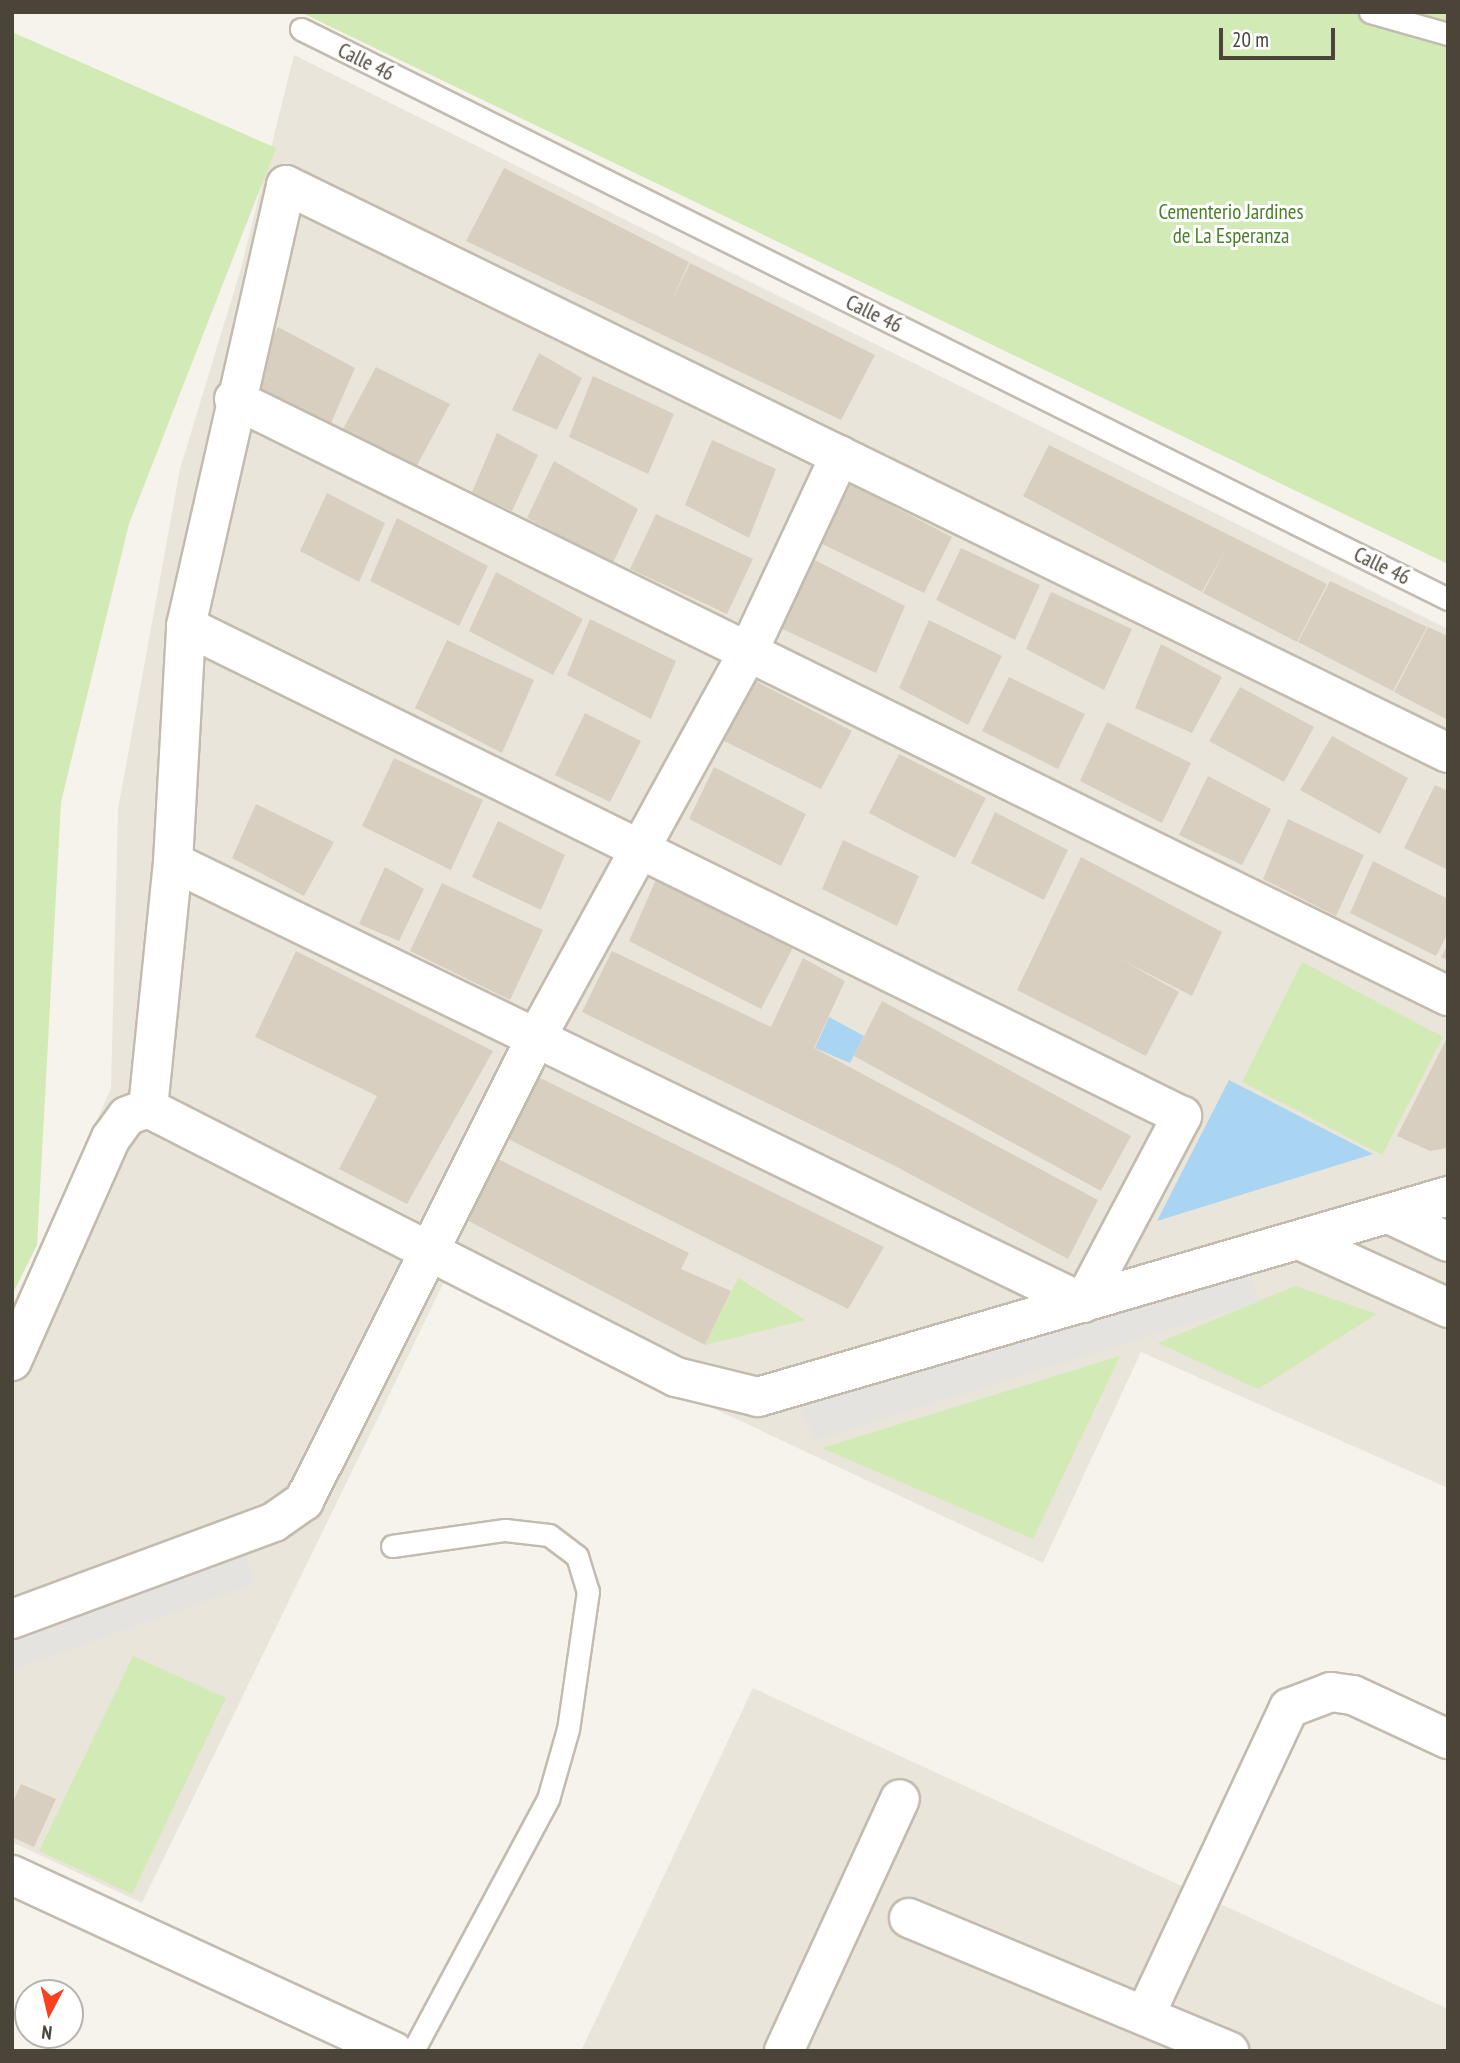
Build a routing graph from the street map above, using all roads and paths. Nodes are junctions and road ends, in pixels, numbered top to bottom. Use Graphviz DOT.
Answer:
graph roads {
  1 [pos="1370,12"];
  2 [pos="301,29"];
  3 [pos="1448,34"];
  4 [pos="234,400"];
  5 [pos="840,456"];
  6 [pos="1448,599"];
  7 [pos="186,626"];
  8 [pos="748,652"];
  9 [pos="1448,753"];
  10 [pos="640,852"];
  11 [pos="173,862"];
  12 [pos="1448,996"];
  13 [pos="536,1038"];
  14 [pos="148,1108"];
  15 [pos="1448,1196"];
  16 [pos="1389,1214"];
  17 [pos="1298,1240"];
  18 [pos="1448,1242"];
  19 [pos="428,1248"];
  20 [pos="1083,1303"];
  21 [pos="1448,1308"];
  22 [pos="12,1361"];
  23 [pos="392,1546"];
  24 [pos="12,1619"];
  25 [pos="1448,1739"];
  26 [pos="900,1798"];
  27 [pos="12,1875"];
  28 [pos="909,1918"];
  29 [pos="1146,2013"];
  30 [pos="393,2051"];
  31 [pos="413,2051"];
  32 [pos="784,2051"];
  33 [pos="1229,2051"];
  1 -- 3 [label="lane"];
  2 -- 6 [label="lane, Calle 46"];
  4 -- 5 [label="street"];
  4 -- 7 [label="street"];
  4 -- 8 [label="street"];
  5 -- 8 [label="street"];
  5 -- 9 [label="street"];
  7 -- 10 [label="street"];
  7 -- 11 [label="street"];
  8 -- 10 [label="street"];
  8 -- 12 [label="street"];
  10 -- 13 [label="street"];
  10 -- 20 [label="street"];
  11 -- 13 [label="street"];
  11 -- 14 [label="street"];
  13 -- 19 [label="street"];
  13 -- 20 [label="street"];
  14 -- 19 [label="street"];
  14 -- 22 [label="street"];
  15 -- 16 [label="street"];
  16 -- 17 [label="street"];
  16 -- 18 [label="street"];
  17 -- 20 [label="street"];
  17 -- 21 [label="street"];
  19 -- 20 [label="street"];
  19 -- 24 [label="street"];
  23 -- 31 [label="lane"];
  25 -- 29 [label="street"];
  26 -- 32 [label="street"];
  27 -- 30 [label="street"];
  28 -- 29 [label="street"];
  29 -- 33 [label="street"];
}
